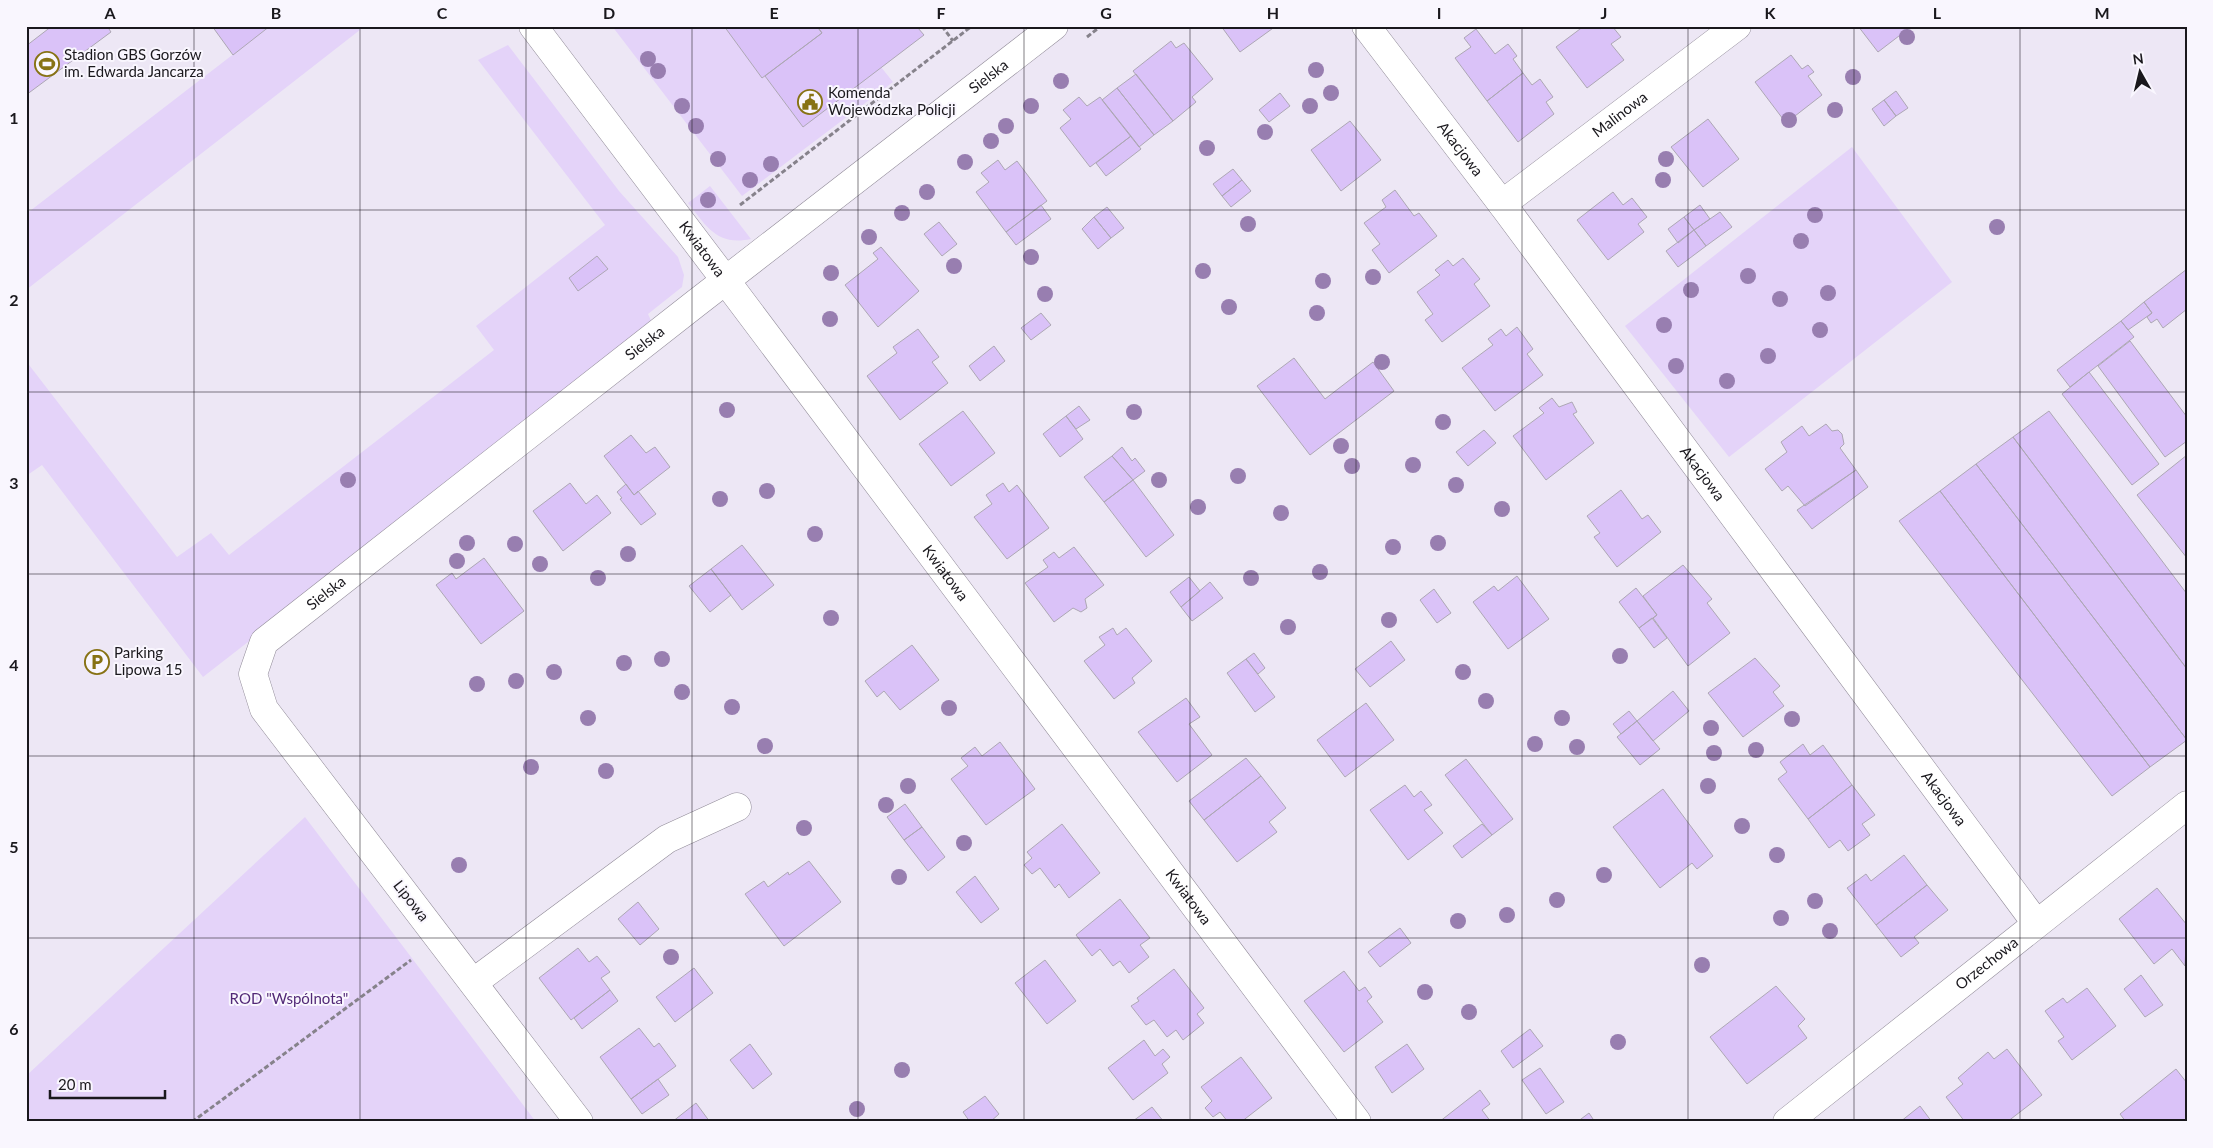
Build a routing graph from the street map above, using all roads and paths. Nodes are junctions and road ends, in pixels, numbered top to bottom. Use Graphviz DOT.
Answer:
graph roads {
  1 [pos="533,26"];
  2 [pos="942,26"];
  3 [pos="972,26"];
  4 [pos="1054,26"];
  5 [pos="1366,26"];
  6 [pos="1737,26"];
  7 [pos="953,41"];
  8 [pos="1502,204"];
  9 [pos="740,205"];
  10 [pos="726,281"];
  11 [pos="253,674"];
  12 [pos="2187,805"];
  13 [pos="738,807"];
  14 [pos="2036,923"];
  15 [pos="440,938"];
  16 [pos="474,982"];
  17 [pos="192,1122"];
  18 [pos="578,1122"];
  19 [pos="1357,1122"];
  20 [pos="1787,1122"];
  1 -- 10 [label="street, Kwiatowa"];
  2 -- 7 [label="path"];
  3 -- 7 [label="path"];
  4 -- 10 [label="street, Sielska"];
  5 -- 8 [label="street, Akacjowa"];
  6 -- 8 [label="street, Malinowa"];
  7 -- 9 [label="path"];
  8 -- 14 [label="street, Akacjowa"];
  10 -- 11 [label="street, Sielska"];
  10 -- 19 [label="street, Kwiatowa"];
  11 -- 15 [label="street, Lipowa"];
  12 -- 14 [label="street, Orzechowa"];
  13 -- 16 [label="street"];
  14 -- 20 [label="street, Orzechowa"];
  15 -- 16 [label="street, Lipowa"];
  15 -- 17 [label="path"];
  16 -- 18 [label="street, Lipowa"];
}
